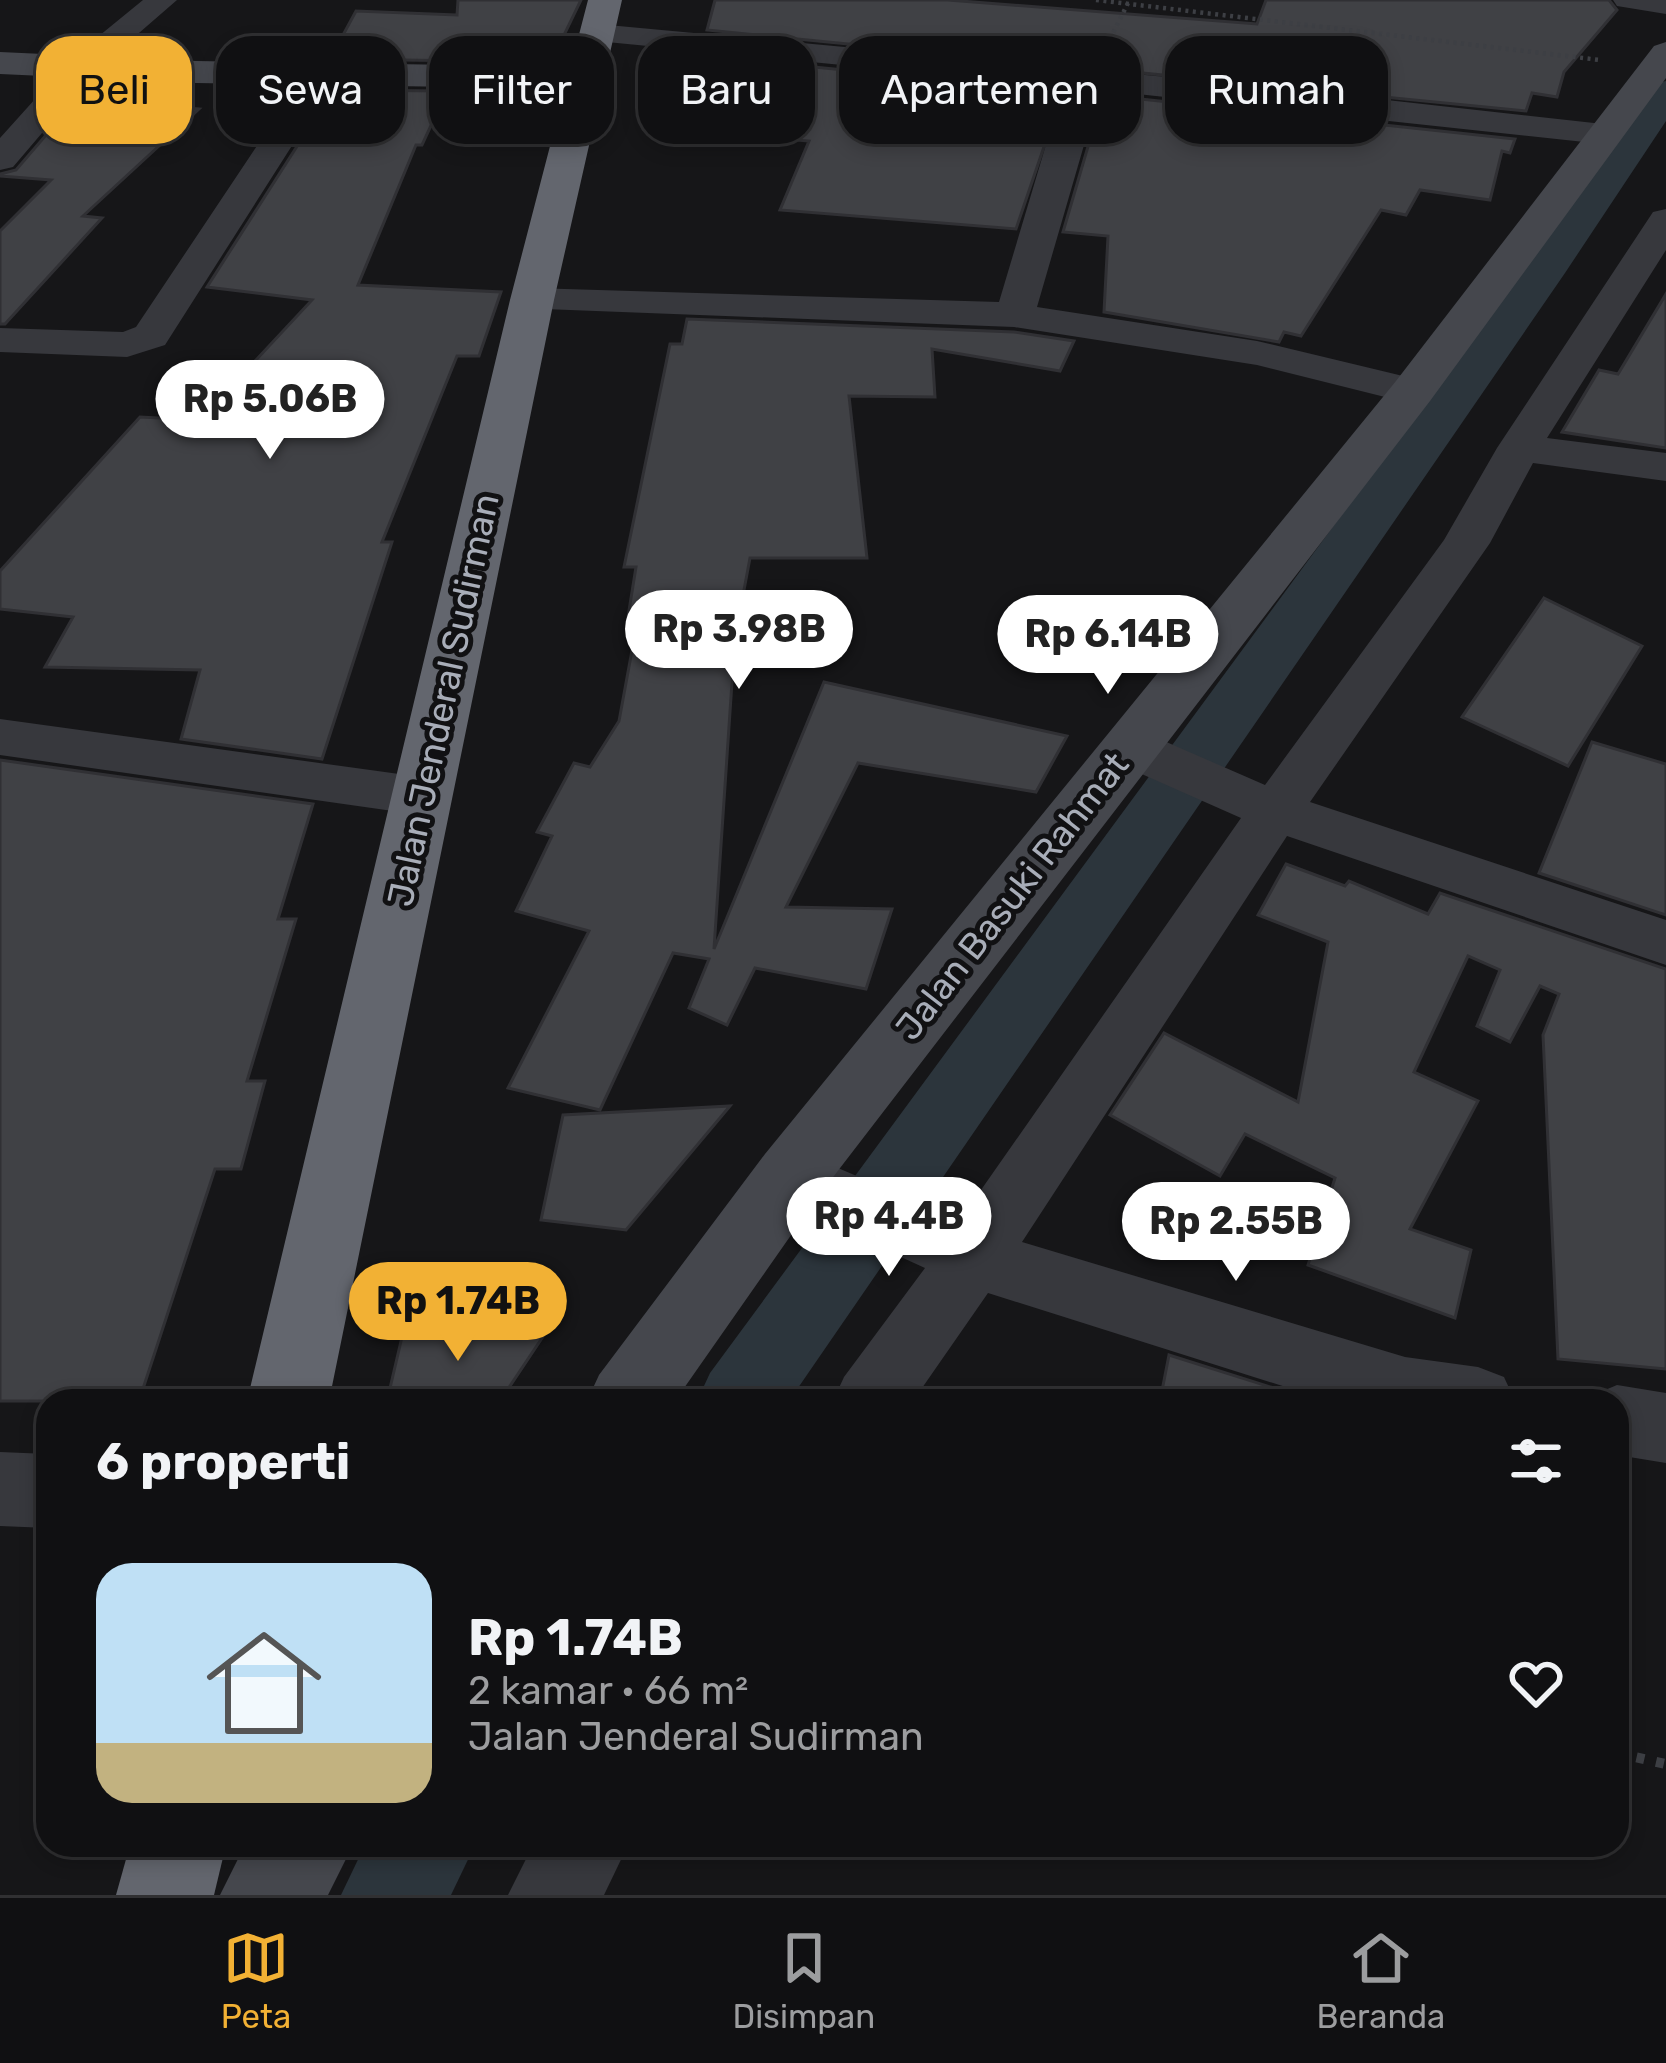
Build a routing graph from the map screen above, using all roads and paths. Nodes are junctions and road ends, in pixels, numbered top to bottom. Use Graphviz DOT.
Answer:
graph roads {
  1 [pos="162,0"];
  2 [pos="1096,0"];
  3 [pos="1628,0"];
  4 [pos="1666,5"];
  5 [pos="118,36"];
  6 [pos="614,39"];
  7 [pos="839,59"];
  8 [pos="1660,60"];
  9 [pos="0,63"];
  10 [pos="36,64"];
  11 [pos="1141,86"];
  12 [pos="36,118"];
  13 [pos="1603,134"];
  14 [pos="276,144"];
  15 [pos="570,144"];
  16 [pos="1064,144"];
  17 [pos="0,158"];
  18 [pos="1665,221"];
  19 [pos="532,300"];
  20 [pos="1014,315"];
  21 [pos="0,340"];
  22 [pos="1413,391"];
  23 [pos="1519,448"];
  24 [pos="1666,467"];
  25 [pos="0,737"];
  26 [pos="1154,759"];
  27 [pos="422,796"];
  28 [pos="1275,812"];
  29 [pos="1666,943"];
  30 [pos="819,1190"];
  31 [pos="973,1258"];
  32 [pos="291,1389"];
  33 [pos="639,1389"];
  34 [pos="879,1389"];
  35 [pos="1399,1389"];
  36 [pos="1629,1422"];
  37 [pos="1666,1428"];
  38 [pos="0,1490"];
  39 [pos="36,1491"];
  40 [pos="1629,1756"];
  41 [pos="1666,1764"];
  42 [pos="175,1857"];
  43 [pos="296,1857"];
  44 [pos="577,1857"];
  45 [pos="165,1895"];
  46 [pos="269,1895"];
  47 [pos="553,1895"];
  1 -- 5 [label="street"];
  2 -- 8 [label="path"];
  3 -- 4 [label="street"];
  6 -- 7 [label="street"];
  8 -- 13 [label="main road, Jalan Basuki Rahmat"];
  9 -- 10 [label="main road"];
  11 -- 13 [label="street"];
  12 -- 17 [label="street"];
  13 -- 22 [label="main road, Jalan Basuki Rahmat"];
  14 -- 21 [label="street"];
  15 -- 19 [label="highway, Jalan Jenderal Sudirman"];
  16 -- 20 [label="street"];
  18 -- 23 [label="street"];
  19 -- 20 [label="street"];
  19 -- 27 [label="highway, Jalan Jenderal Sudirman"];
  20 -- 22 [label="street"];
  22 -- 26 [label="main road, Jalan Basuki Rahmat"];
  23 -- 24 [label="street"];
  23 -- 28 [label="street"];
  25 -- 27 [label="street"];
  26 -- 28 [label="street"];
  26 -- 30 [label="main road, Jalan Basuki Rahmat"];
  27 -- 32 [label="highway, Jalan Jenderal Sudirman"];
  28 -- 29 [label="street"];
  28 -- 31 [label="street"];
  30 -- 31 [label="street"];
  30 -- 33 [label="main road, Jalan Basuki Rahmat"];
  31 -- 34 [label="street"];
  31 -- 35 [label="street"];
  36 -- 37 [label="street"];
  38 -- 39 [label="street"];
  40 -- 41 [label="path"];
  42 -- 45 [label="highway"];
  43 -- 46 [label="main road"];
  44 -- 47 [label="street"];
}
